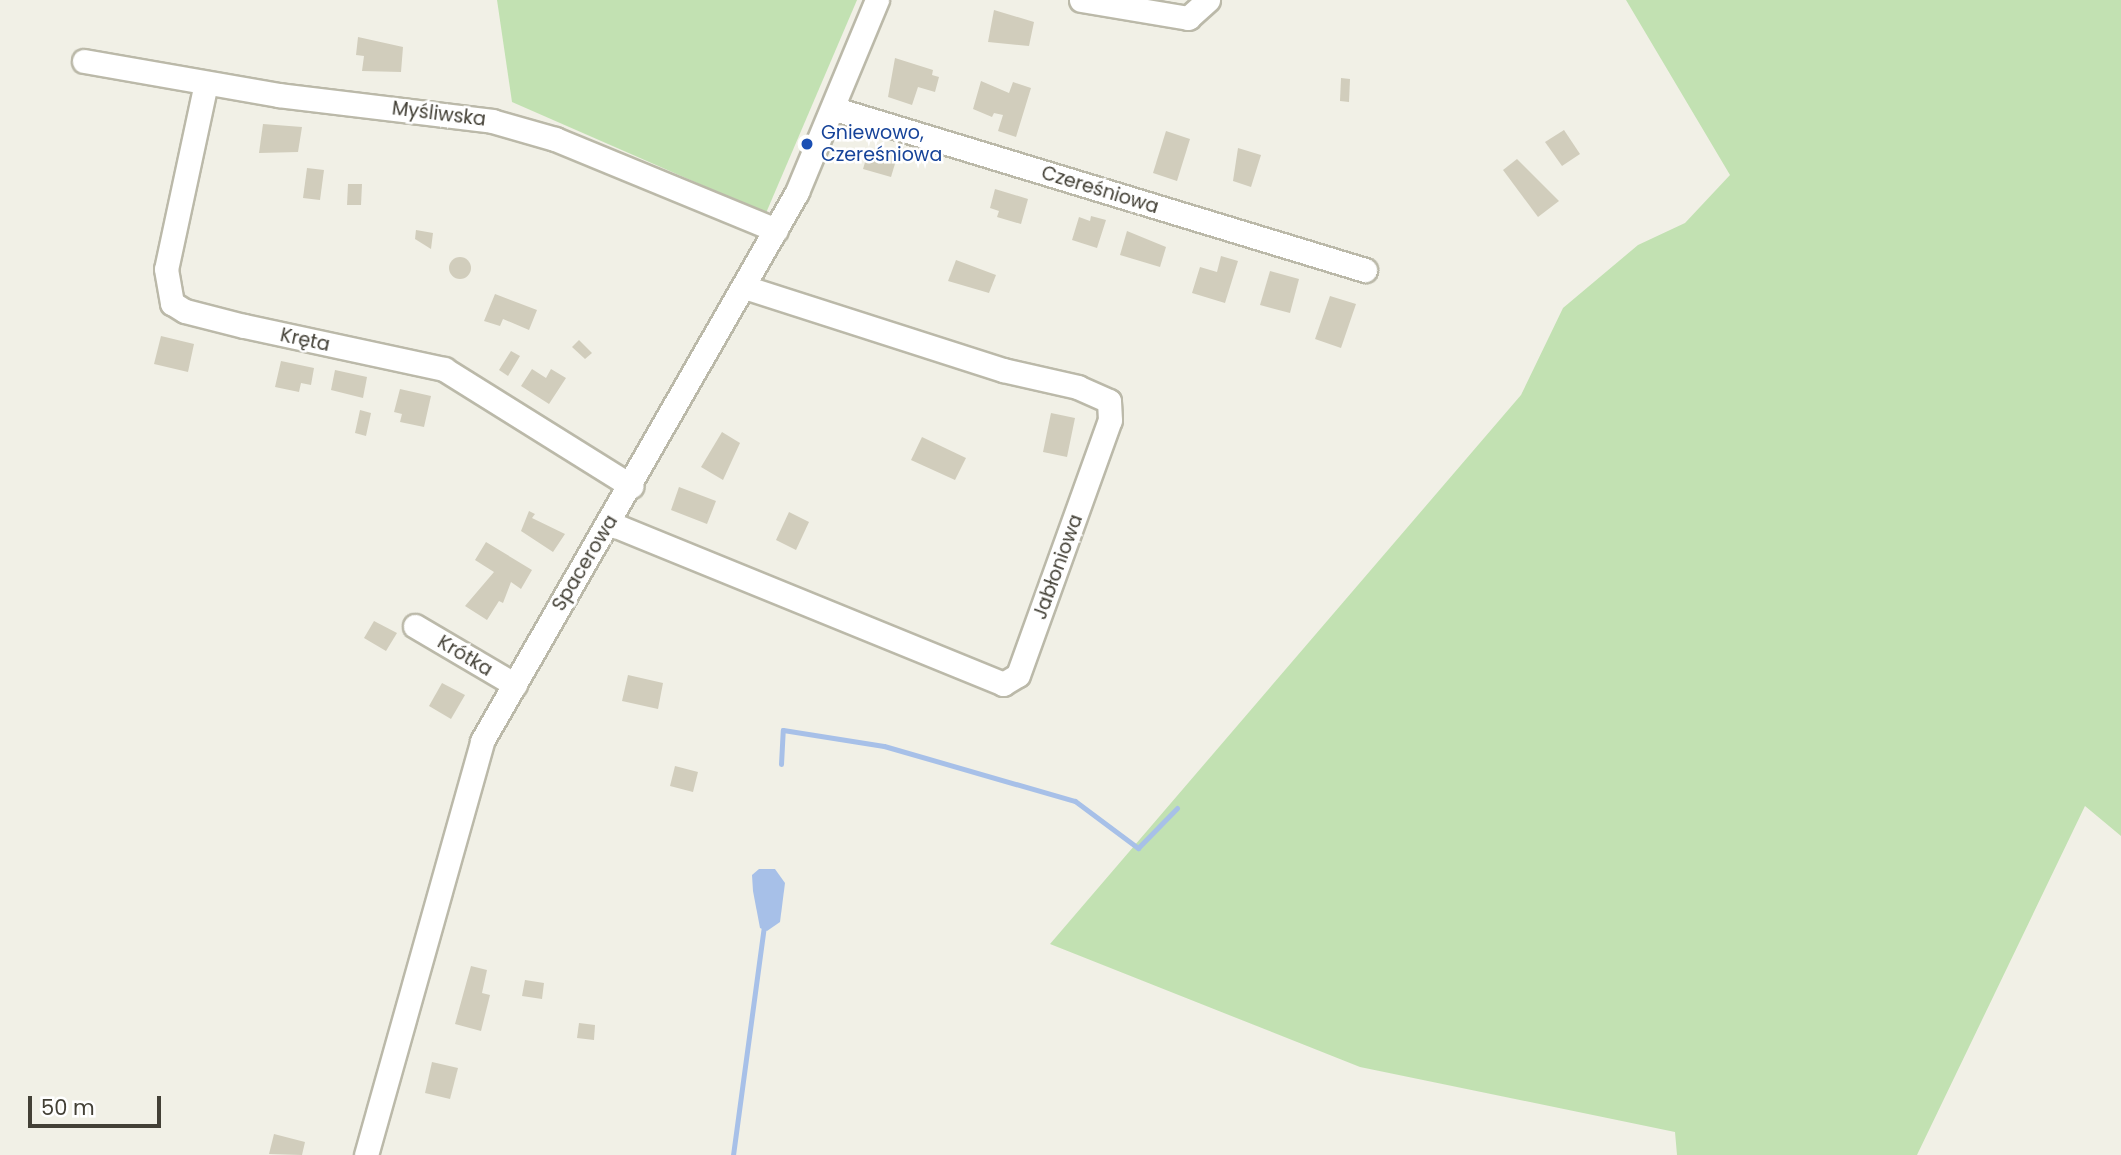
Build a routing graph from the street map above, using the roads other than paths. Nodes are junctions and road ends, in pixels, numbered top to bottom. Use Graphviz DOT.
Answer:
graph roads {
  1 [pos="877,0"];
  2 [pos="1081,0"];
  3 [pos="1208,0"];
  4 [pos="84,61"];
  5 [pos="206,83"];
  6 [pos="835,109"];
  7 [pos="776,230"];
  8 [pos="1365,270"];
  9 [pos="744,287"];
  10 [pos="631,486"];
  11 [pos="609,523"];
  12 [pos="415,626"];
  13 [pos="515,685"];
  14 [pos="366,1155"];
  1 -- 6 [label="street, Spacerowa"];
  2 -- 3 [label="street"];
  4 -- 5 [label="street, Myśliwska"];
  5 -- 7 [label="street, Myśliwska"];
  5 -- 10 [label="street, Kręta"];
  6 -- 7 [label="street, Spacerowa"];
  6 -- 8 [label="street, Czereśniowa"];
  7 -- 9 [label="street, Spacerowa"];
  9 -- 10 [label="street, Spacerowa"];
  9 -- 11 [label="street, Jabłoniowa"];
  10 -- 11 [label="street, Spacerowa"];
  11 -- 13 [label="street, Spacerowa"];
  12 -- 13 [label="street, Krótka"];
  13 -- 14 [label="street, Spacerowa"];
}
